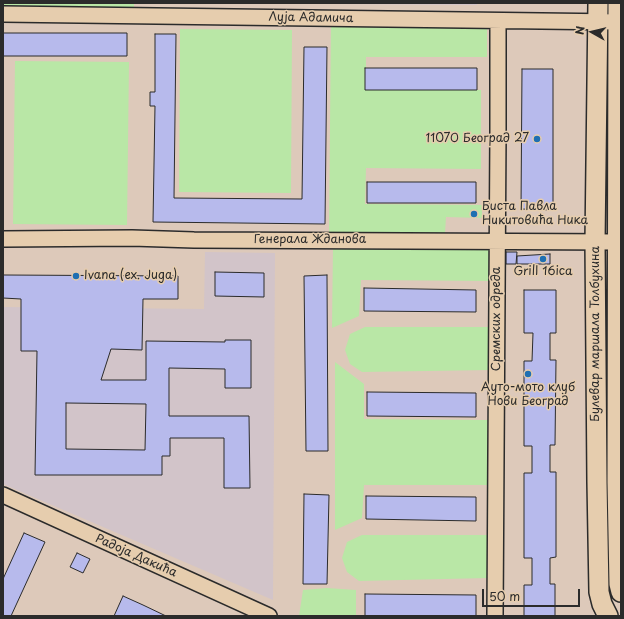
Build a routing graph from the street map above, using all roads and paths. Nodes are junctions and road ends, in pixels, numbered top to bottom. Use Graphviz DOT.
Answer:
graph roads {
  1 [pos="598,3"];
  2 [pos="618,3"];
  3 [pos="3,14"];
  4 [pos="498,22"];
  5 [pos="598,22"];
  6 [pos="618,22"];
  7 [pos="3,239"];
  8 [pos="497,241"];
  9 [pos="595,242"];
  10 [pos="617,242"];
  11 [pos="3,495"];
  12 [pos="621,592"];
  13 [pos="269,616"];
  14 [pos="495,616"];
  15 [pos="608,616"];
  1 -- 5 [label="street, Булевар маршала Толбухина"];
  2 -- 6 [label="street, Булевар маршала Толбухина"];
  3 -- 4 [label="street, Луја Адамича"];
  4 -- 5 [label="street, Луја Адамича"];
  4 -- 8 [label="street, Сремских одреда"];
  5 -- 6 [label="street, Луја Адамича"];
  5 -- 9 [label="street, Булевар маршала Толбухина"];
  6 -- 10 [label="street, Булевар маршала Толбухина"];
  7 -- 8 [label="street, Генерала Жданова"];
  8 -- 9 [label="street, Генерала Жданова"];
  8 -- 14 [label="street, Сремских одреда"];
  9 -- 10 [label="street, Генерала Жданова"];
  9 -- 15 [label="street, Булевар маршала Толбухина"];
  10 -- 12 [label="street, Булевар маршала Толбухина"];
  11 -- 13 [label="street, Радоја Дакића"];
}
